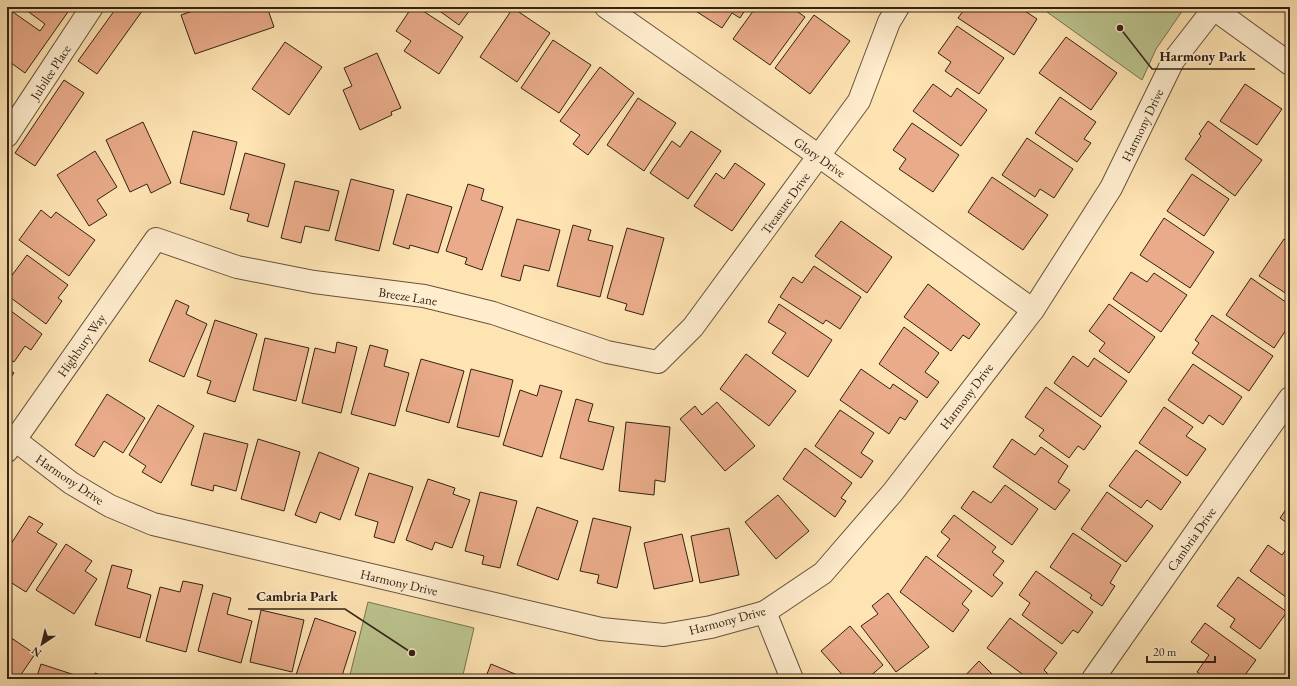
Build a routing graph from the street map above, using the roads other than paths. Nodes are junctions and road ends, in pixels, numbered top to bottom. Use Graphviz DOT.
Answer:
graph roads {
  1 [pos="606,7"];
  2 [pos="898,7"];
  3 [pos="90,8"];
  4 [pos="1215,8"];
  5 [pos="1290,64"];
  6 [pos="7,136"];
  7 [pos="819,156"];
  8 [pos="156,239"];
  9 [pos="1033,310"];
  10 [pos="658,362"];
  11 [pos="1290,398"];
  12 [pos="11,445"];
  13 [pos="764,612"];
  14 [pos="792,679"];
  15 [pos="1093,679"];
  1 -- 7 [label="street, Glory Drive"];
  2 -- 7 [label="street, Treasure Drive"];
  3 -- 6 [label="street, Jubilee Place"];
  4 -- 5 [label="street"];
  4 -- 9 [label="street, Harmony Drive"];
  7 -- 9 [label="street, Glory Drive"];
  7 -- 10 [label="street, Treasure Drive"];
  8 -- 10 [label="street, Breeze Lane"];
  8 -- 12 [label="street, Highbury Way"];
  9 -- 13 [label="street, Harmony Drive"];
  11 -- 15 [label="street, Cambria Drive"];
  12 -- 13 [label="street, Harmony Drive"];
  13 -- 14 [label="street"];
}
